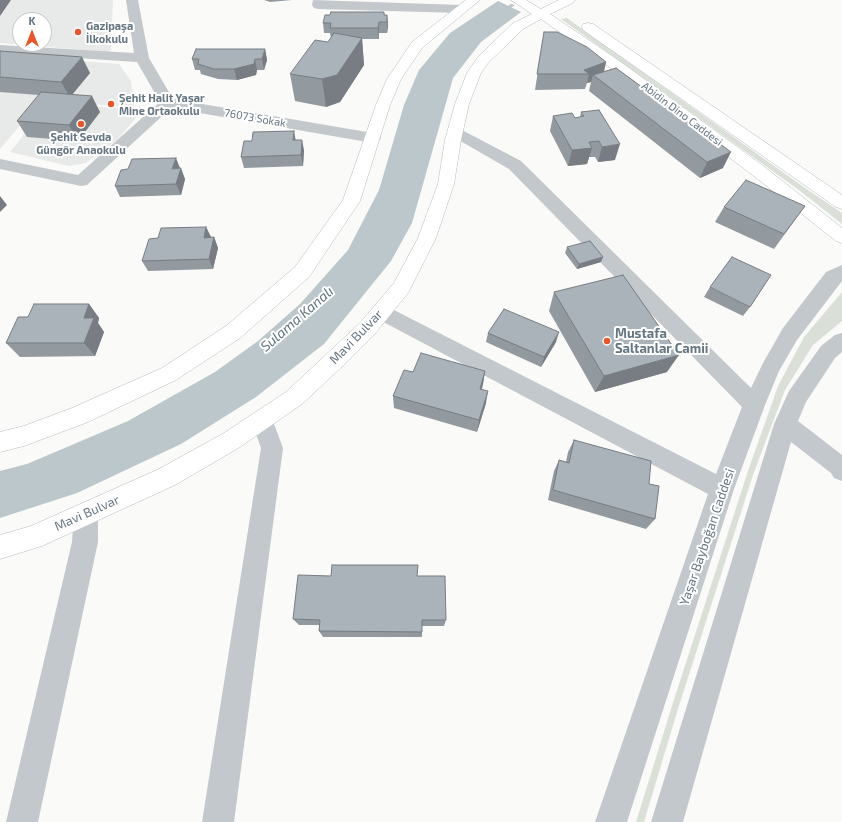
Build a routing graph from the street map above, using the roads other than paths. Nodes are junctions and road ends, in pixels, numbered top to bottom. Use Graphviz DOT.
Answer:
graph roads {
  1 [pos="132,0"];
  2 [pos="319,0"];
  3 [pos="517,0"];
  4 [pos="468,5"];
  5 [pos="560,9"];
  6 [pos="0,49"];
  7 [pos="142,58"];
  8 [pos="168,103"];
  9 [pos="455,132"];
  10 [pos="373,138"];
  11 [pos="0,164"];
  12 [pos="842,203"];
  13 [pos="842,237"];
  14 [pos="842,272"];
  15 [pos="381,312"];
  16 [pos="842,341"];
  17 [pos="754,405"];
  18 [pos="262,420"];
  19 [pos="785,424"];
  20 [pos="0,442"];
  21 [pos="842,470"];
  22 [pos="722,489"];
  23 [pos="86,513"];
  24 [pos="0,547"];
  25 [pos="22,822"];
  26 [pos="218,822"];
  27 [pos="611,822"];
  28 [pos="667,822"];
  1 -- 7 [label="street"];
  2 -- 4 [label="street"];
  3 -- 5 [label="main road, Abidin Dino Caddesi"];
  4 -- 10 [label="main road"];
  5 -- 9 [label="main road, Mavi Bulvar"];
  5 -- 12 [label="main road, Abidin Dino Caddesi"];
  5 -- 13 [label="main road, Abidin Dino Caddesi"];
  6 -- 7 [label="street"];
  7 -- 8 [label="street"];
  8 -- 10 [label="street, 76073 Sokak"];
  8 -- 11 [label="street"];
  9 -- 15 [label="main road, Mavi Bulvar"];
  9 -- 17 [label="street"];
  10 -- 20 [label="main road"];
  14 -- 17 [label="street, Yaşar Bayboğan Caddesi"];
  15 -- 18 [label="main road, Mavi Bulvar"];
  15 -- 22 [label="street"];
  16 -- 19 [label="street"];
  17 -- 22 [label="street, Yaşar Bayboğan Caddesi"];
  18 -- 23 [label="main road, Mavi Bulvar"];
  18 -- 26 [label="street"];
  19 -- 21 [label="street"];
  19 -- 28 [label="street"];
  22 -- 27 [label="street, Yaşar Bayboğan Caddesi"];
  23 -- 24 [label="main road, Mavi Bulvar"];
  23 -- 25 [label="street"];
}
